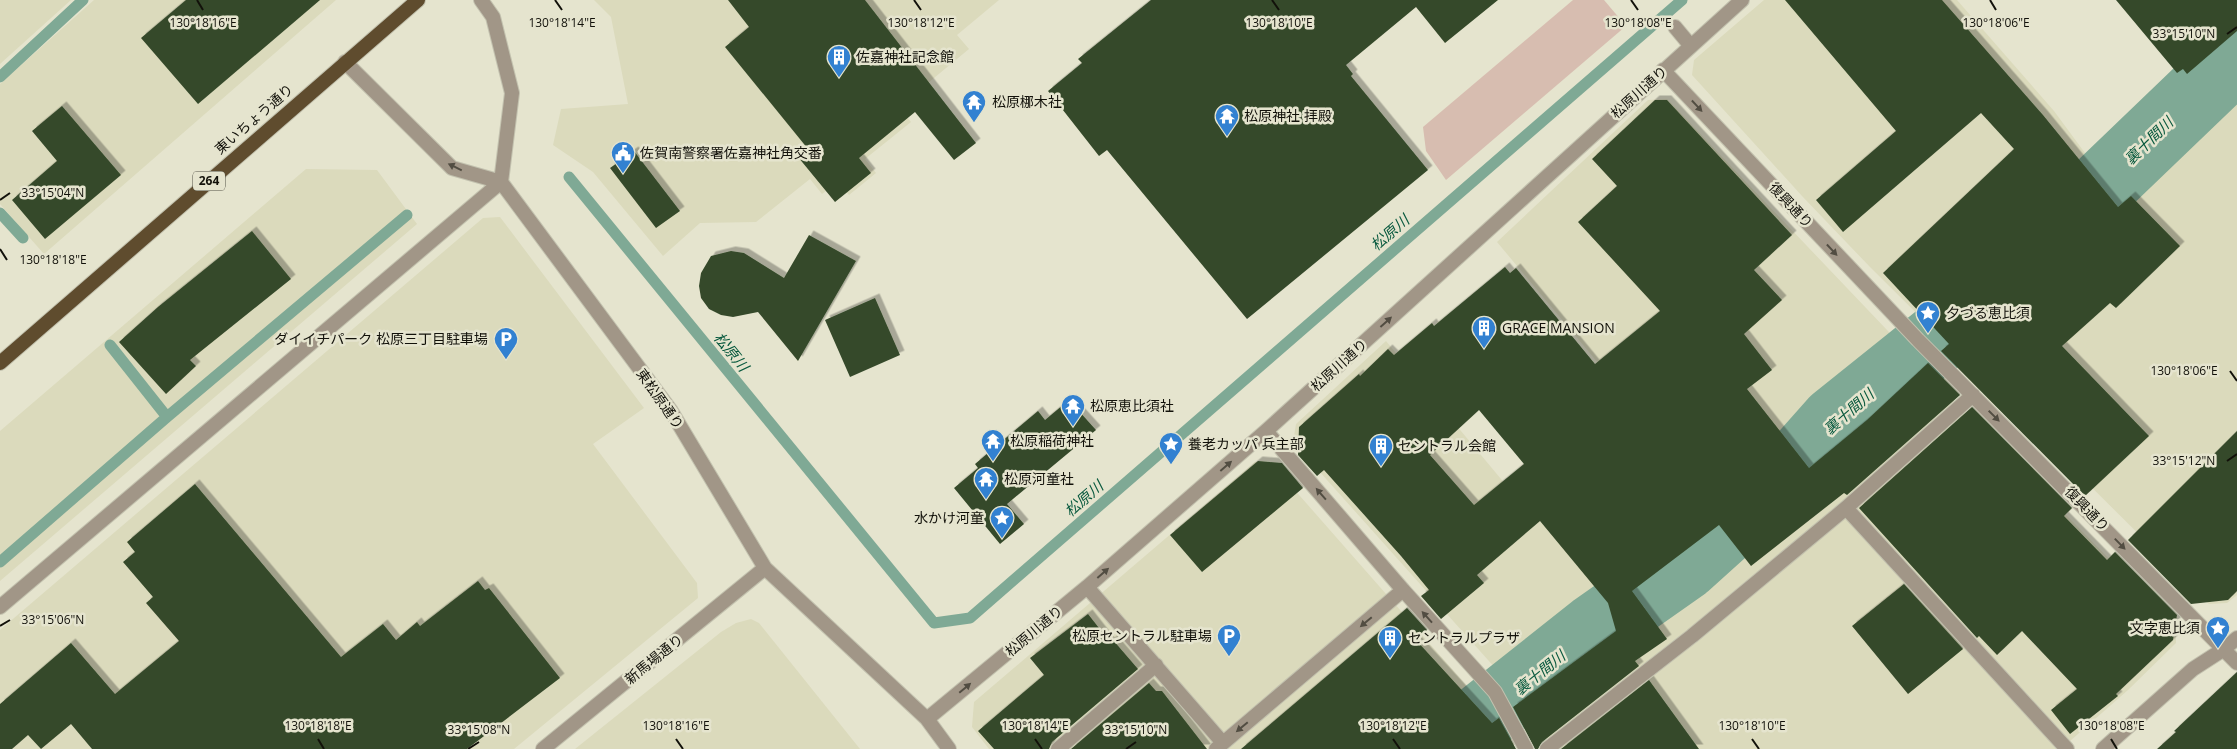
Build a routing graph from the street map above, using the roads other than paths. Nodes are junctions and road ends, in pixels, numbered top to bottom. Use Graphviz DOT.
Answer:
graph roads {
  1 [pos="418,0"];
  2 [pos="481,0"];
  3 [pos="1742,0"];
  4 [pos="1674,27"];
  5 [pos="1690,45"];
  6 [pos="345,62"];
  7 [pos="1663,70"];
  8 [pos="501,182"];
  9 [pos="0,362"];
  10 [pos="1973,395"];
  11 [pos="1266,431"];
  12 [pos="1846,508"];
  13 [pos="765,568"];
  14 [pos="1087,587"];
  15 [pos="1403,590"];
  16 [pos="0,607"];
  17 [pos="2237,638"];
  18 [pos="2224,649"];
  19 [pos="2237,663"];
  20 [pos="1156,666"];
  21 [pos="927,719"];
  22 [pos="1219,746"];
  23 [pos="543,749"];
  24 [pos="949,749"];
  25 [pos="1058,749"];
  26 [pos="1526,749"];
  27 [pos="1547,749"];
  28 [pos="2067,749"];
  29 [pos="2103,749"];
  1 -- 6 [label="highway, 東いちょう通り / 264"];
  2 -- 8 [label="street"];
  3 -- 5 [label="street, 松原川通り"];
  4 -- 5 [label="street"];
  5 -- 7 [label="street, 松原川通り"];
  8 -- 6 [label="street, one-way"];
  6 -- 9 [label="highway, 東いちょう通り / 264"];
  7 -- 10 [label="street, 復興通り, one-way"];
  11 -- 7 [label="street, 松原川通り, one-way"];
  8 -- 13 [label="street, 東松原通り"];
  8 -- 16 [label="street"];
  10 -- 12 [label="street"];
  10 -- 18 [label="street, 復興通り, one-way"];
  14 -- 11 [label="street, 松原川通り, one-way"];
  15 -- 11 [label="street, one-way"];
  12 -- 27 [label="street"];
  12 -- 28 [label="street"];
  13 -- 21 [label="street, 東松原通り"];
  13 -- 23 [label="street, 新馬場通り"];
  14 -- 20 [label="street"];
  21 -- 14 [label="street, 松原川通り, one-way"];
  15 -- 22 [label="street, one-way"];
  26 -- 15 [label="street, one-way"];
  17 -- 18 [label="street"];
  18 -- 19 [label="street, 復興通り"];
  18 -- 29 [label="street"];
  20 -- 22 [label="street"];
  20 -- 25 [label="street"];
  21 -- 24 [label="street, 東松原通り"];
}
